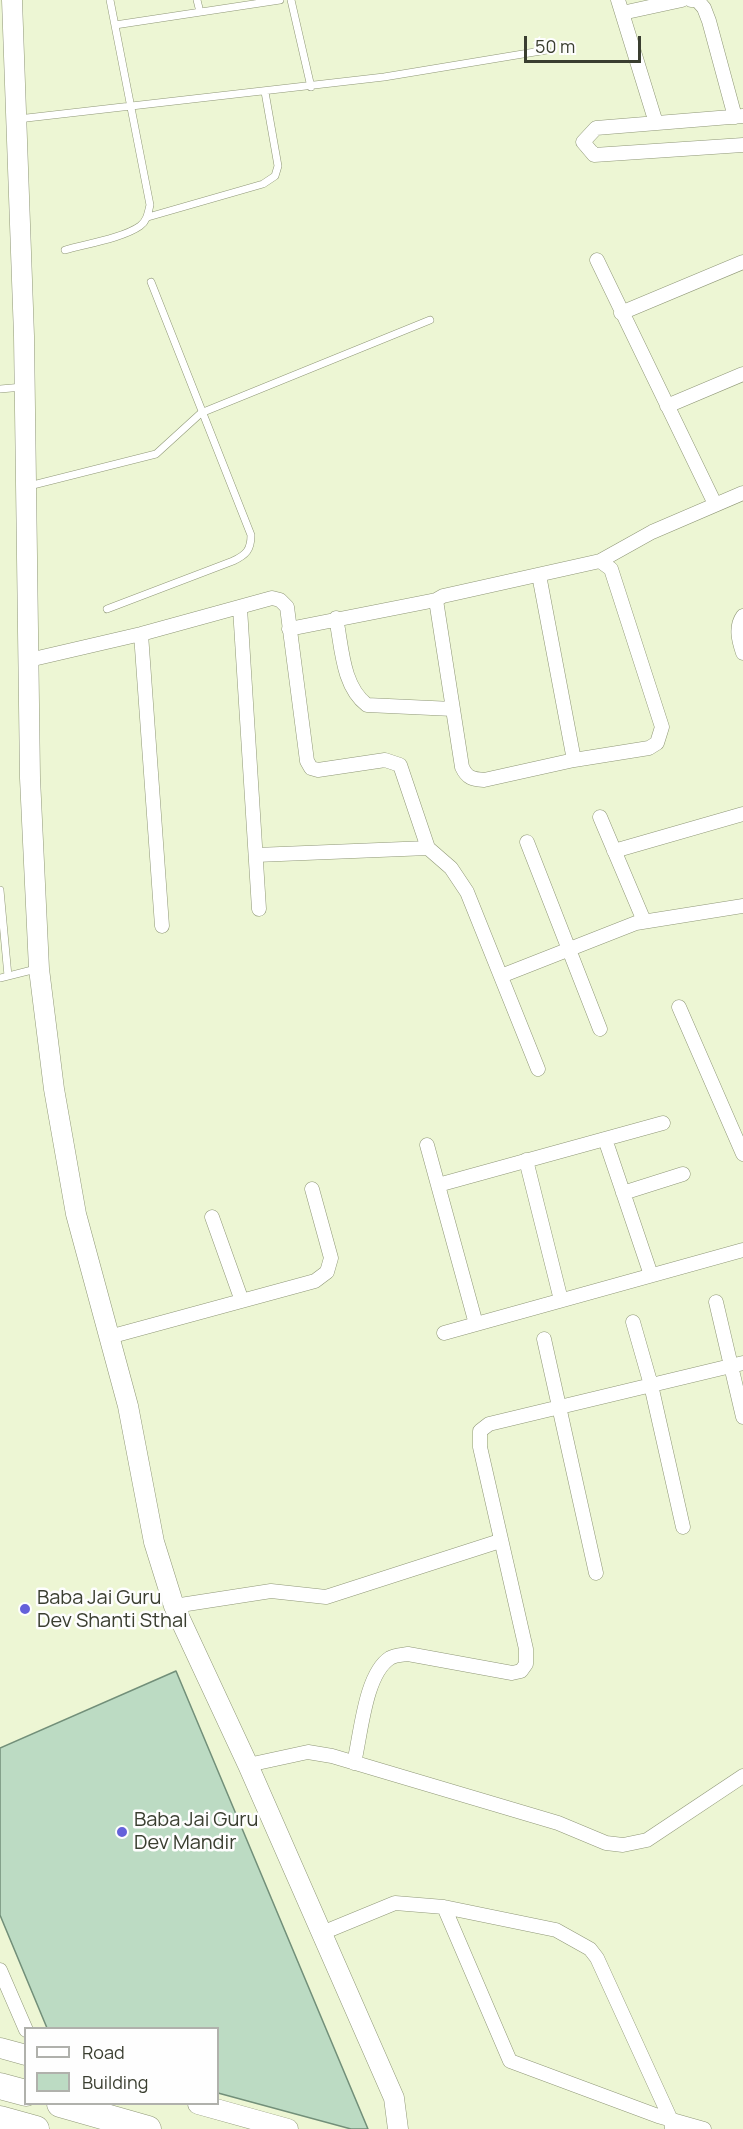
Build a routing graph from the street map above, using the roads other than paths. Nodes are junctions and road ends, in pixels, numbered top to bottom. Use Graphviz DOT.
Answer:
graph roads {
  1 [pos="12,0"];
  2 [pos="110,0"];
  3 [pos="197,0"];
  4 [pos="280,0"];
  5 [pos="291,0"];
  6 [pos="682,0"];
  7 [pos="691,0"];
  8 [pos="620,6"];
  9 [pos="200,12"];
  10 [pos="115,25"];
  11 [pos="547,50"];
  12 [pos="311,87"];
  13 [pos="265,92"];
  14 [pos="132,108"];
  15 [pos="739,116"];
  16 [pos="16,119"];
  17 [pos="656,123"];
  18 [pos="743,145"];
  19 [pos="148,217"];
  20 [pos="65,250"];
  21 [pos="597,260"];
  22 [pos="743,262"];
  23 [pos="151,282"];
  24 [pos="621,314"];
  25 [pos="430,320"];
  26 [pos="743,374"];
  27 [pos="23,387"];
  28 [pos="0,389"];
  29 [pos="667,406"];
  30 [pos="201,413"];
  31 [pos="26,486"];
  32 [pos="743,493"];
  33 [pos="715,504"];
  34 [pos="600,561"];
  35 [pos="539,576"];
  36 [pos="436,600"];
  37 [pos="240,608"];
  38 [pos="107,609"];
  39 [pos="743,616"];
  40 [pos="336,618"];
  41 [pos="289,628"];
  42 [pos="141,634"];
  43 [pos="743,653"];
  44 [pos="29,660"];
  45 [pos="453,709"];
  46 [pos="574,760"];
  47 [pos="743,814"];
  48 [pos="600,817"];
  49 [pos="527,842"];
  50 [pos="428,848"];
  51 [pos="614,851"];
  52 [pos="256,855"];
  53 [pos="0,890"];
  54 [pos="743,906"];
  55 [pos="259,909"];
  56 [pos="644,921"];
  57 [pos="162,926"];
  58 [pos="567,950"];
  59 [pos="39,969"];
  60 [pos="501,976"];
  61 [pos="4,977"];
  62 [pos="679,1007"];
  63 [pos="600,1029"];
  64 [pos="538,1069"];
  65 [pos="663,1123"];
  66 [pos="740,1138"];
  67 [pos="605,1139"];
  68 [pos="427,1145"];
  69 [pos="743,1154"];
  70 [pos="526,1160"];
  71 [pos="683,1174"];
  72 [pos="438,1185"];
  73 [pos="312,1189"];
  74 [pos="623,1193"];
  75 [pos="212,1217"];
  76 [pos="743,1250"];
  77 [pos="651,1275"];
  78 [pos="561,1300"];
  79 [pos="242,1301"];
  80 [pos="716,1302"];
  81 [pos="633,1322"];
  82 [pos="476,1324"];
  83 [pos="444,1333"];
  84 [pos="110,1337"];
  85 [pos="544,1339"];
  86 [pos="738,1364"];
  87 [pos="651,1385"];
  88 [pos="561,1407"];
  89 [pos="743,1417"];
  90 [pos="683,1527"];
  91 [pos="500,1541"];
  92 [pos="596,1573"];
  93 [pos="174,1606"];
  94 [pos="354,1763"];
  95 [pos="249,1765"];
  96 [pos="743,1776"];
  97 [pos="444,1907"];
  98 [pos="322,1933"];
  99 [pos="0,1970"];
  100 [pos="25,2027"];
  101 [pos="0,2048"];
  102 [pos="24,2054"];
  103 [pos="0,2086"];
  104 [pos="24,2092"];
  105 [pos="67,2105"];
  106 [pos="205,2105"];
  107 [pos="0,2119"];
  108 [pos="672,2124"];
  109 [pos="36,2129"];
  110 [pos="148,2129"];
  111 [pos="288,2129"];
  112 [pos="398,2129"];
  113 [pos="704,2129"];
  1 -- 16 [label="street"];
  2 -- 10 [label="lane"];
  3 -- 9 [label="lane"];
  4 -- 9 [label="lane"];
  5 -- 12 [label="lane"];
  6 -- 8 [label="street"];
  7 -- 15 [label="street"];
  8 -- 17 [label="street"];
  9 -- 10 [label="lane"];
  10 -- 14 [label="lane"];
  11 -- 12 [label="lane"];
  12 -- 13 [label="lane"];
  13 -- 14 [label="lane"];
  13 -- 19 [label="lane"];
  14 -- 16 [label="lane"];
  14 -- 19 [label="lane"];
  15 -- 17 [label="street"];
  16 -- 27 [label="street"];
  17 -- 18 [label="street"];
  19 -- 20 [label="lane"];
  21 -- 24 [label="street"];
  22 -- 24 [label="street"];
  23 -- 30 [label="lane"];
  24 -- 29 [label="street"];
  25 -- 30 [label="lane"];
  26 -- 29 [label="street"];
  27 -- 28 [label="lane"];
  27 -- 31 [label="street"];
  29 -- 33 [label="street"];
  30 -- 31 [label="lane"];
  30 -- 38 [label="lane"];
  31 -- 44 [label="street"];
  32 -- 33 [label="street"];
  33 -- 34 [label="street"];
  34 -- 35 [label="street"];
  34 -- 46 [label="street"];
  35 -- 36 [label="street"];
  35 -- 46 [label="street"];
  36 -- 40 [label="street"];
  36 -- 45 [label="street"];
  37 -- 41 [label="street"];
  37 -- 42 [label="street"];
  37 -- 52 [label="street"];
  39 -- 43 [label="street"];
  40 -- 41 [label="street"];
  40 -- 45 [label="street"];
  41 -- 50 [label="street"];
  42 -- 44 [label="street"];
  42 -- 57 [label="street"];
  44 -- 59 [label="street"];
  45 -- 46 [label="street"];
  47 -- 51 [label="street"];
  48 -- 51 [label="street"];
  49 -- 58 [label="street"];
  50 -- 52 [label="street"];
  50 -- 60 [label="street"];
  51 -- 56 [label="street"];
  52 -- 55 [label="street"];
  53 -- 61 [label="lane"];
  54 -- 56 [label="street"];
  56 -- 58 [label="street"];
  58 -- 60 [label="street"];
  58 -- 63 [label="street"];
  59 -- 61 [label="lane"];
  59 -- 84 [label="street"];
  60 -- 64 [label="street"];
  62 -- 66 [label="street"];
  65 -- 67 [label="street"];
  66 -- 69 [label="street"];
  67 -- 70 [label="street"];
  67 -- 74 [label="street"];
  68 -- 72 [label="street"];
  70 -- 72 [label="street"];
  70 -- 78 [label="street"];
  71 -- 74 [label="street"];
  72 -- 82 [label="street"];
  73 -- 79 [label="street"];
  74 -- 77 [label="street"];
  75 -- 79 [label="street"];
  76 -- 77 [label="street"];
  77 -- 78 [label="street"];
  78 -- 82 [label="street"];
  79 -- 84 [label="street"];
  80 -- 86 [label="street"];
  81 -- 87 [label="street"];
  82 -- 83 [label="street"];
  84 -- 93 [label="street"];
  85 -- 88 [label="street"];
  86 -- 87 [label="street"];
  86 -- 89 [label="street"];
  87 -- 88 [label="street"];
  87 -- 90 [label="street"];
  88 -- 91 [label="street"];
  88 -- 92 [label="street"];
  91 -- 93 [label="street"];
  91 -- 94 [label="street"];
  93 -- 95 [label="street"];
  94 -- 95 [label="street"];
  94 -- 96 [label="street"];
  95 -- 98 [label="street"];
  97 -- 98 [label="street"];
  97 -- 108 [label="street"];
  97 -- 108 [label="street"];
  98 -- 112 [label="street"];
  99 -- 100 [label="street"];
  101 -- 102 [label="street"];
  103 -- 104 [label="highway"];
  105 -- 110 [label="highway"];
  106 -- 111 [label="street"];
  107 -- 109 [label="highway"];
  108 -- 113 [label="street"];
}
